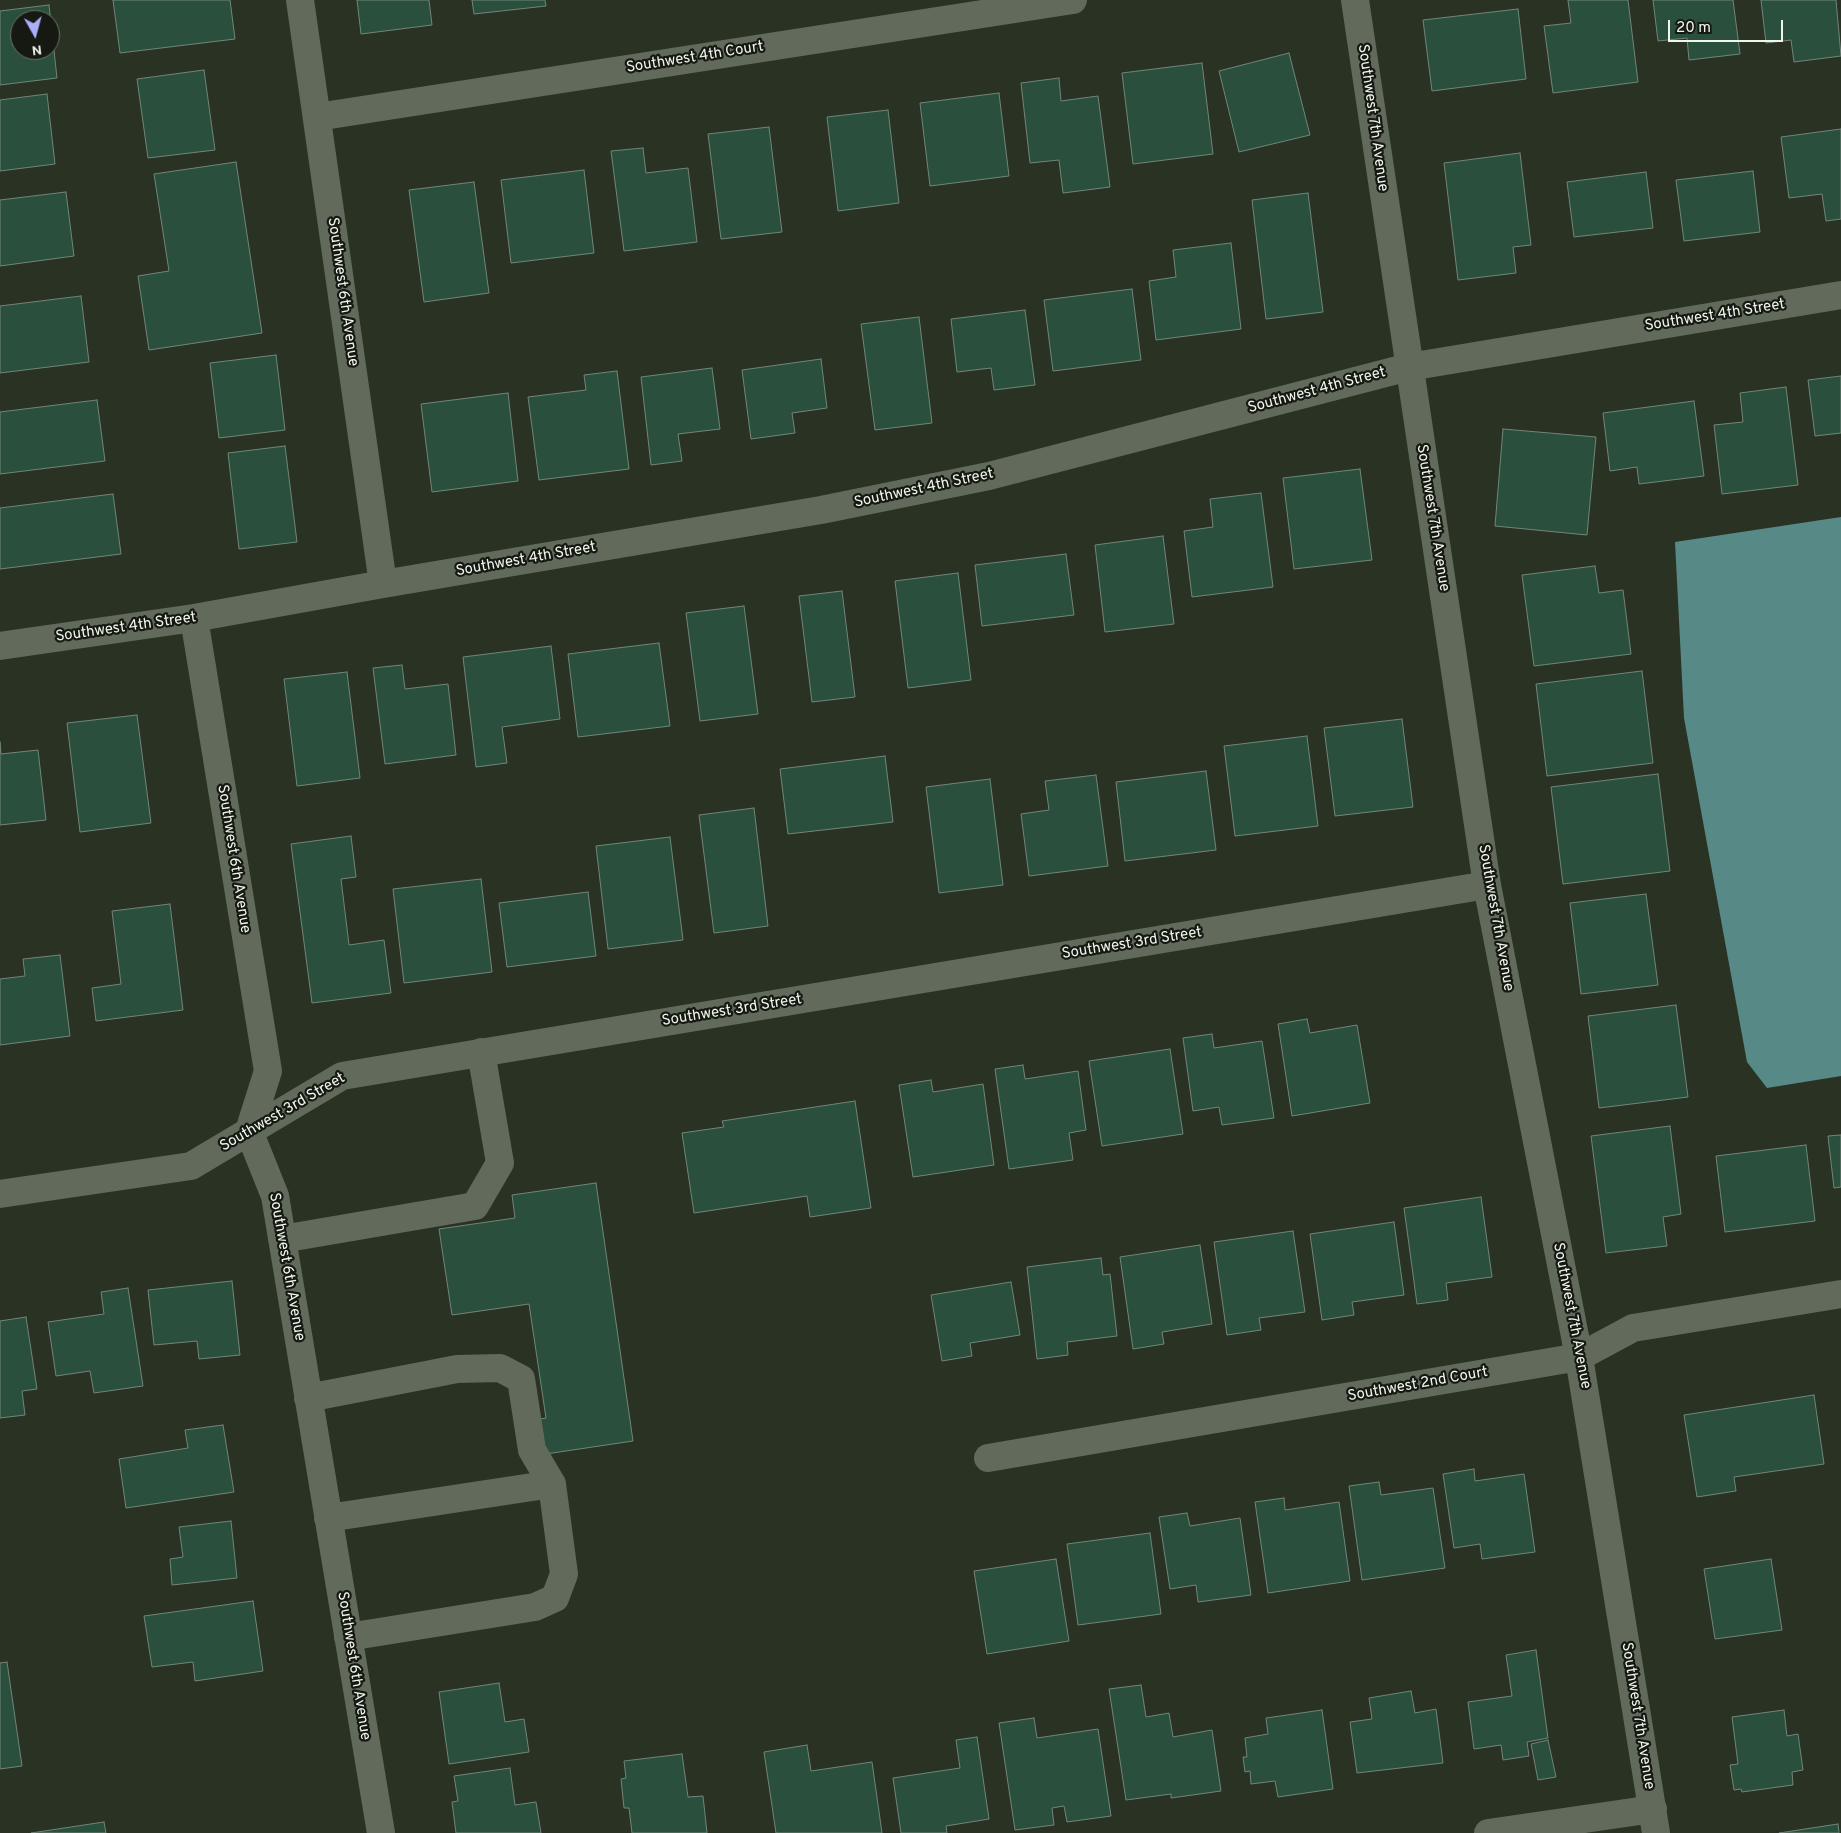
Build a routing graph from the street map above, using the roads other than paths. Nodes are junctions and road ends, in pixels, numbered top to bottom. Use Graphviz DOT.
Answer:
graph roads {
  1 [pos="300,0"];
  2 [pos="1073,0"];
  3 [pos="1355,0"];
  4 [pos="317,117"];
  5 [pos="1841,295"];
  6 [pos="1409,367"];
  7 [pos="383,584"];
  8 [pos="194,618"];
  9 [pos="0,646"];
  10 [pos="1487,885"];
  11 [pos="481,1052"];
  12 [pos="249,1131"];
  13 [pos="0,1194"];
  14 [pos="282,1240"];
  15 [pos="1841,1294"];
  16 [pos="1579,1357"];
  17 [pos="308,1398"];
  18 [pos="988,1458"];
  19 [pos="552,1484"];
  20 [pos="328,1518"];
  21 [pos="348,1637"];
  22 [pos="1654,1821"];
  23 [pos="381,1833"];
  24 [pos="1488,1833"];
  1 -- 4 [label="street, Southwest 6th Avenue"];
  2 -- 4 [label="street, Southwest 4th Court"];
  3 -- 6 [label="street, Southwest 7th Avenue"];
  4 -- 7 [label="street, Southwest 6th Avenue"];
  5 -- 6 [label="street, Southwest 4th Street"];
  6 -- 7 [label="street, Southwest 4th Street"];
  6 -- 10 [label="street, Southwest 7th Avenue"];
  7 -- 8 [label="street, Southwest 4th Street"];
  8 -- 9 [label="street, Southwest 4th Street"];
  8 -- 12 [label="street, Southwest 6th Avenue"];
  10 -- 11 [label="street, Southwest 3rd Street"];
  10 -- 16 [label="street, Southwest 7th Avenue"];
  11 -- 12 [label="street, Southwest 3rd Street"];
  11 -- 14 [label="street"];
  12 -- 13 [label="street, Southwest 3rd Street"];
  12 -- 14 [label="street, Southwest 6th Avenue"];
  14 -- 17 [label="street, Southwest 6th Avenue"];
  15 -- 16 [label="street, Southwest 2nd Court"];
  16 -- 18 [label="street, Southwest 2nd Court"];
  16 -- 22 [label="street, Southwest 7th Avenue"];
  17 -- 19 [label="street"];
  17 -- 20 [label="street, Southwest 6th Avenue"];
  19 -- 20 [label="street"];
  19 -- 21 [label="street"];
  20 -- 21 [label="street, Southwest 6th Avenue"];
  21 -- 23 [label="street, Southwest 6th Avenue"];
  22 -- 24 [label="street"];
}
